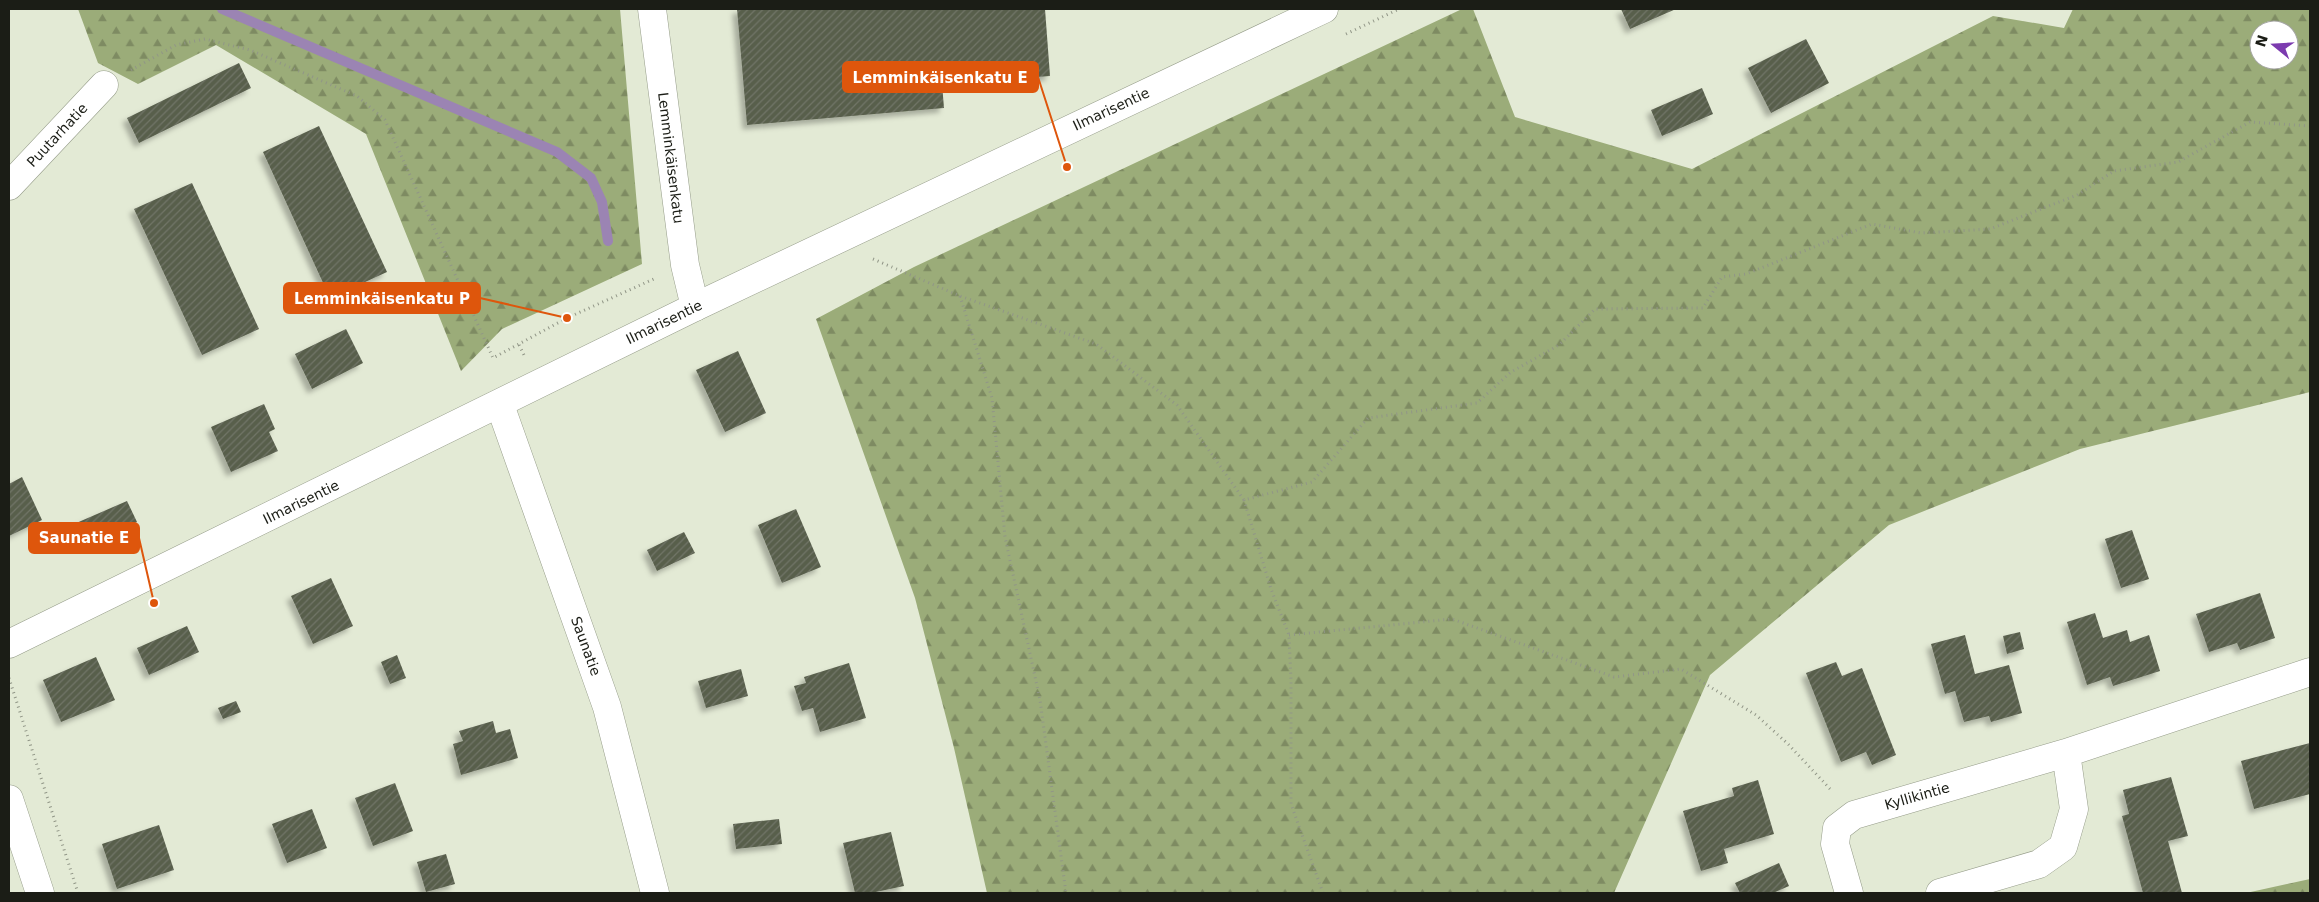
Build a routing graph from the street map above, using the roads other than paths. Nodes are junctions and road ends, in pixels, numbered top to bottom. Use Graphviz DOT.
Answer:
graph roads {
  1 [pos="652,9"];
  2 [pos="1324,9"];
  3 [pos="104,85"];
  4 [pos="9,186"];
  5 [pos="695,307"];
  6 [pos="500,405"];
  7 [pos="9,644"];
  8 [pos="2310,672"];
  9 [pos="2066,753"];
  10 [pos="9,799"];
  11 [pos="40,893"];
  12 [pos="655,893"];
  13 [pos="1849,893"];
  14 [pos="1940,893"];
  1 -- 5 [label="street, Lemminkäisenkatu"];
  2 -- 5 [label="street, Ilmarisentie"];
  3 -- 4 [label="street, Puutarhatie"];
  5 -- 6 [label="street, Ilmarisentie"];
  6 -- 7 [label="street, Ilmarisentie"];
  6 -- 12 [label="street, Saunatie"];
  8 -- 9 [label="street, Kyllikintie"];
  9 -- 13 [label="street, Kyllikintie"];
  9 -- 14 [label="street"];
  10 -- 11 [label="street"];
}
